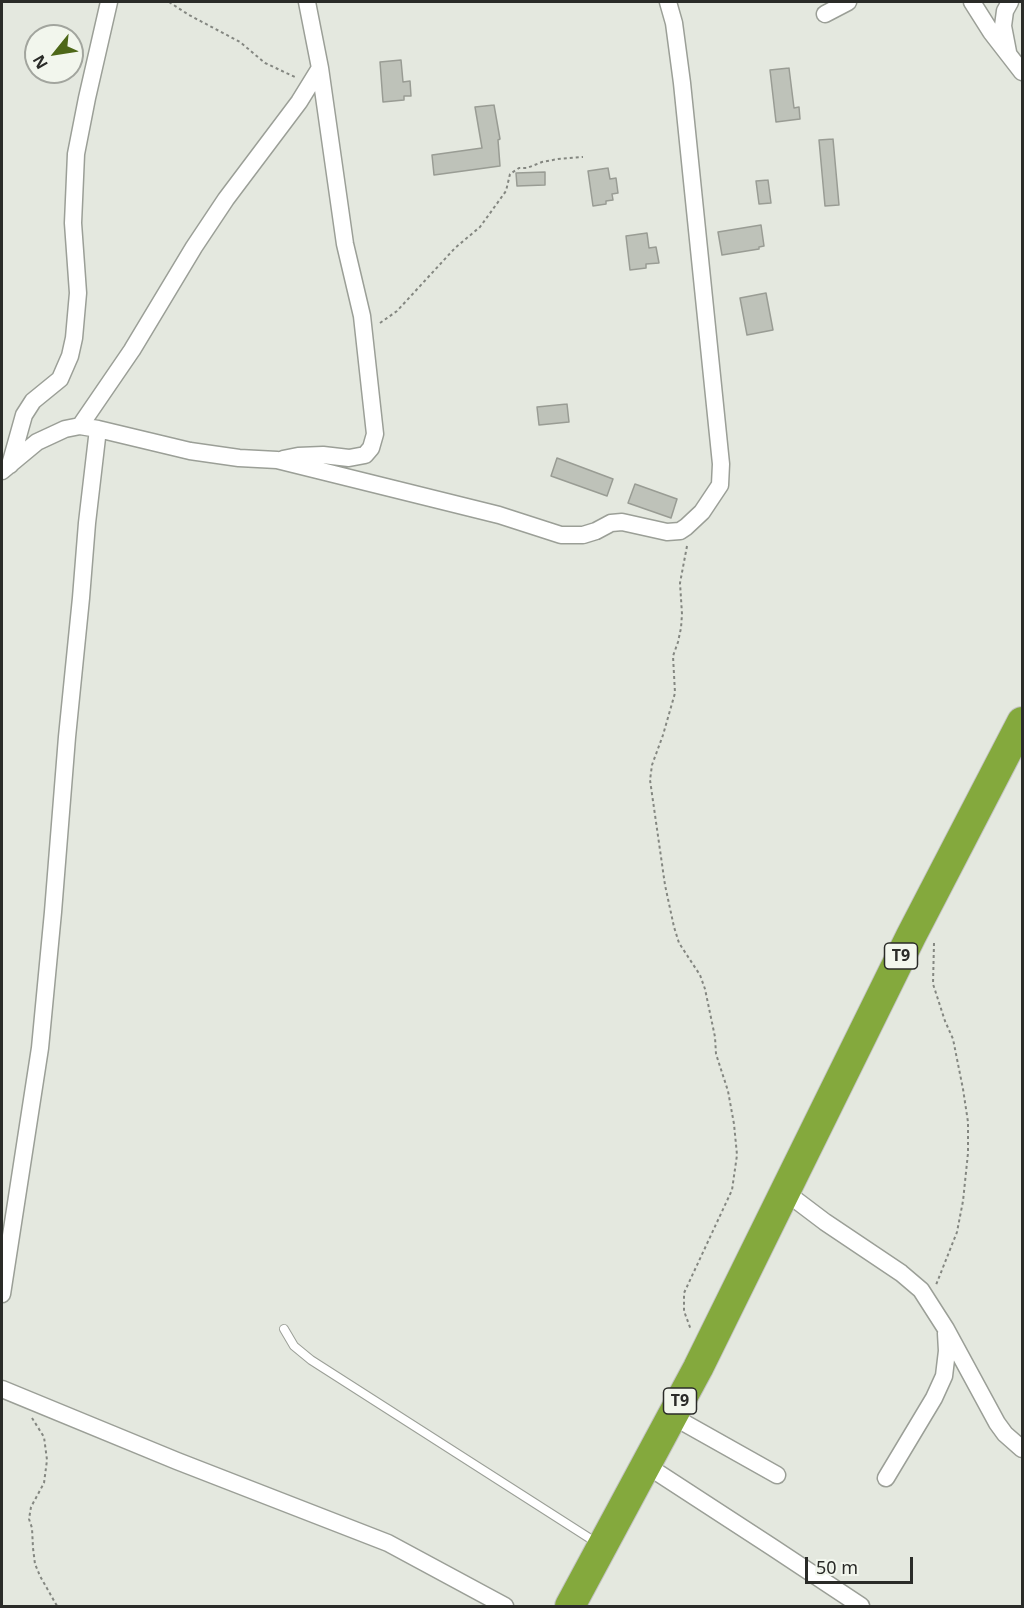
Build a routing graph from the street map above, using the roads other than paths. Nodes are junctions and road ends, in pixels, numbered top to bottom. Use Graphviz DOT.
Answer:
graph roads {
  1 [pos="109,2"];
  2 [pos="307,2"];
  3 [pos="668,2"];
  4 [pos="848,2"];
  5 [pos="972,2"];
  6 [pos="1010,2"];
  7 [pos="825,14"];
  8 [pos="1009,56"];
  9 [pos="1023,72"];
  10 [pos="316,74"];
  11 [pos="80,426"];
  12 [pos="98,429"];
  13 [pos="276,460"];
  14 [pos="6,468"];
  15 [pos="1023,722"];
  16 [pos="784,1191"];
  17 [pos="2,1293"];
  18 [pos="284,1329"];
  19 [pos="946,1329"];
  20 [pos="2,1389"];
  21 [pos="672,1416"];
  22 [pos="1023,1449"];
  23 [pos="646,1465"];
  24 [pos="777,1475"];
  25 [pos="886,1478"];
  26 [pos="602,1547"];
  27 [pos="505,1606"];
  28 [pos="570,1606"];
  29 [pos="861,1606"];
  1 -- 14 [label="street"];
  2 -- 10 [label="street"];
  3 -- 13 [label="street"];
  4 -- 7 [label="street"];
  5 -- 8 [label="street"];
  6 -- 8 [label="street"];
  8 -- 9 [label="street"];
  10 -- 11 [label="street"];
  10 -- 13 [label="street"];
  11 -- 12 [label="street"];
  11 -- 14 [label="street"];
  12 -- 13 [label="street"];
  12 -- 17 [label="street"];
  15 -- 16 [label="highway, T9"];
  16 -- 19 [label="street"];
  16 -- 21 [label="highway, T9"];
  18 -- 26 [label="lane"];
  19 -- 22 [label="street"];
  19 -- 25 [label="street"];
  20 -- 27 [label="street"];
  21 -- 23 [label="highway, T9"];
  21 -- 24 [label="street"];
  23 -- 26 [label="highway, T9"];
  23 -- 29 [label="street"];
  26 -- 28 [label="highway, T9"];
}
